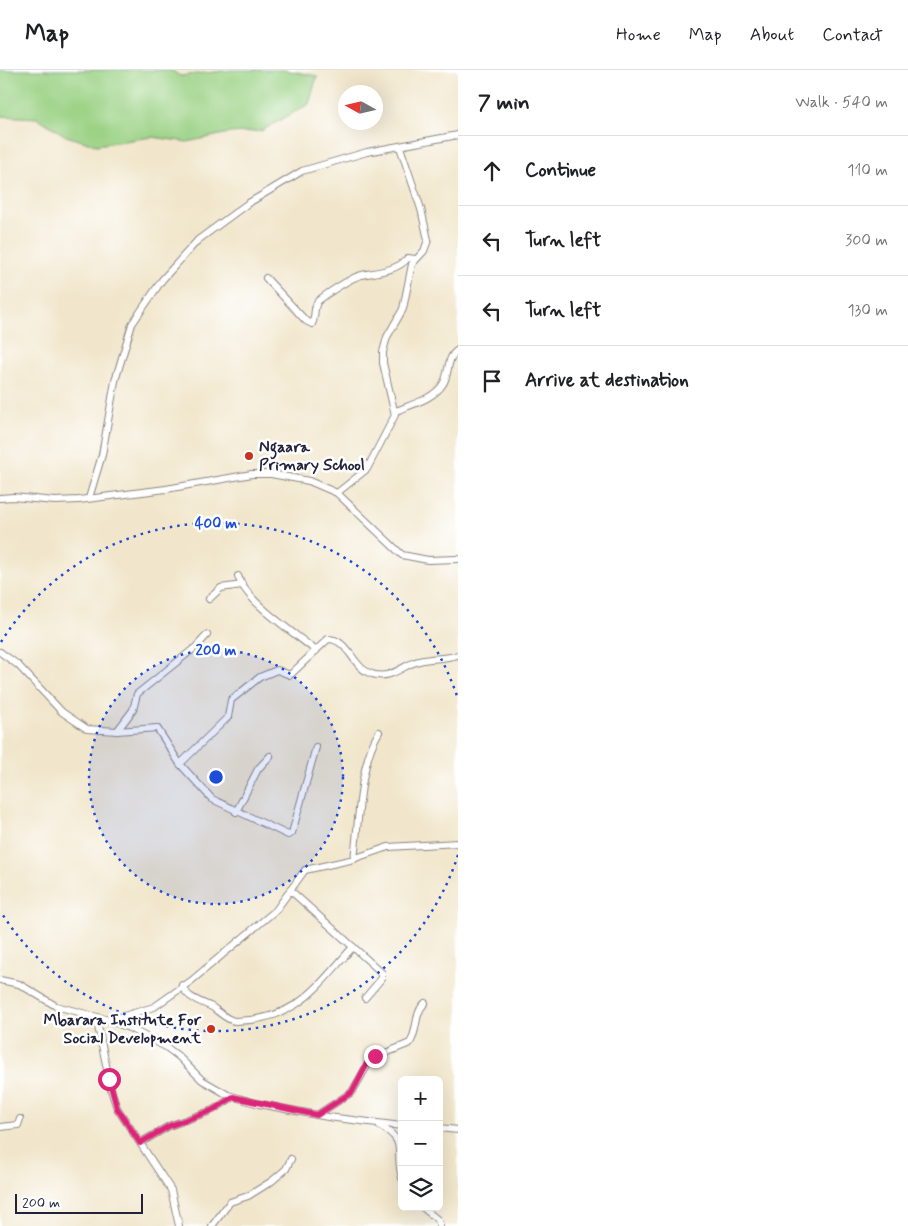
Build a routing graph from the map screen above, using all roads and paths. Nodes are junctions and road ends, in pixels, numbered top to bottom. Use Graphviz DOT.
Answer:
graph roads {
  1 [pos="458,135"];
  2 [pos="400,147"];
  3 [pos="415,259"];
  4 [pos="266,278"];
  5 [pos="458,350"];
  6 [pos="396,411"];
  7 [pos="337,493"];
  8 [pos="0,498"];
  9 [pos="89,498"];
  10 [pos="458,559"];
  11 [pos="238,576"];
  12 [pos="242,585"];
  13 [pos="209,599"];
  14 [pos="207,635"];
  15 [pos="316,651"];
  16 [pos="458,655"];
  17 [pos="2,656"];
  18 [pos="117,732"];
  19 [pos="379,732"];
  20 [pos="316,747"];
  21 [pos="270,756"];
  22 [pos="180,764"];
  23 [pos="236,812"];
  24 [pos="458,843"];
  25 [pos="354,859"];
  26 [pos="290,890"];
  27 [pos="353,947"];
  28 [pos="0,980"];
  29 [pos="182,985"];
  30 [pos="365,998"];
  31 [pos="425,1003"];
  32 [pos="96,1017"];
  33 [pos="109,1020"];
  34 [pos="233,1097"];
  35 [pos="317,1115"];
  36 [pos="20,1119"];
  37 [pos="376,1124"];
  38 [pos="398,1126"];
  39 [pos="0,1127"];
  40 [pos="443,1128"];
  41 [pos="458,1130"];
  42 [pos="140,1143"];
  43 [pos="290,1159"];
  44 [pos="399,1166"];
  45 [pos="427,1211"];
  46 [pos="179,1226"];
  47 [pos="212,1226"];
  48 [pos="440,1226"];
  1 -- 2 [label="street"];
  2 -- 3 [label="street"];
  2 -- 9 [label="street"];
  3 -- 4 [label="street"];
  3 -- 6 [label="street"];
  5 -- 6 [label="street"];
  6 -- 7 [label="street"];
  7 -- 9 [label="street"];
  7 -- 10 [label="street"];
  8 -- 9 [label="street"];
  11 -- 12 [label="street"];
  12 -- 13 [label="street"];
  12 -- 15 [label="street"];
  14 -- 18 [label="street"];
  15 -- 16 [label="street"];
  15 -- 22 [label="street"];
  17 -- 18 [label="street"];
  18 -- 22 [label="street"];
  19 -- 25 [label="street"];
  20 -- 23 [label="street"];
  21 -- 23 [label="street"];
  22 -- 23 [label="street"];
  24 -- 25 [label="street"];
  25 -- 26 [label="street"];
  26 -- 27 [label="street"];
  26 -- 29 [label="street"];
  27 -- 29 [label="street"];
  27 -- 30 [label="street"];
  28 -- 32 [label="street"];
  29 -- 33 [label="street"];
  31 -- 35 [label="street"];
  32 -- 33 [label="street"];
  32 -- 42 [label="street"];
  33 -- 34 [label="street"];
  34 -- 35 [label="street"];
  34 -- 42 [label="street"];
  35 -- 37 [label="street"];
  36 -- 39 [label="street"];
  37 -- 38 [label="street"];
  37 -- 44 [label="street"];
  40 -- 41 [label="street"];
  42 -- 46 [label="street"];
  43 -- 47 [label="street"];
  45 -- 48 [label="street"];
}
